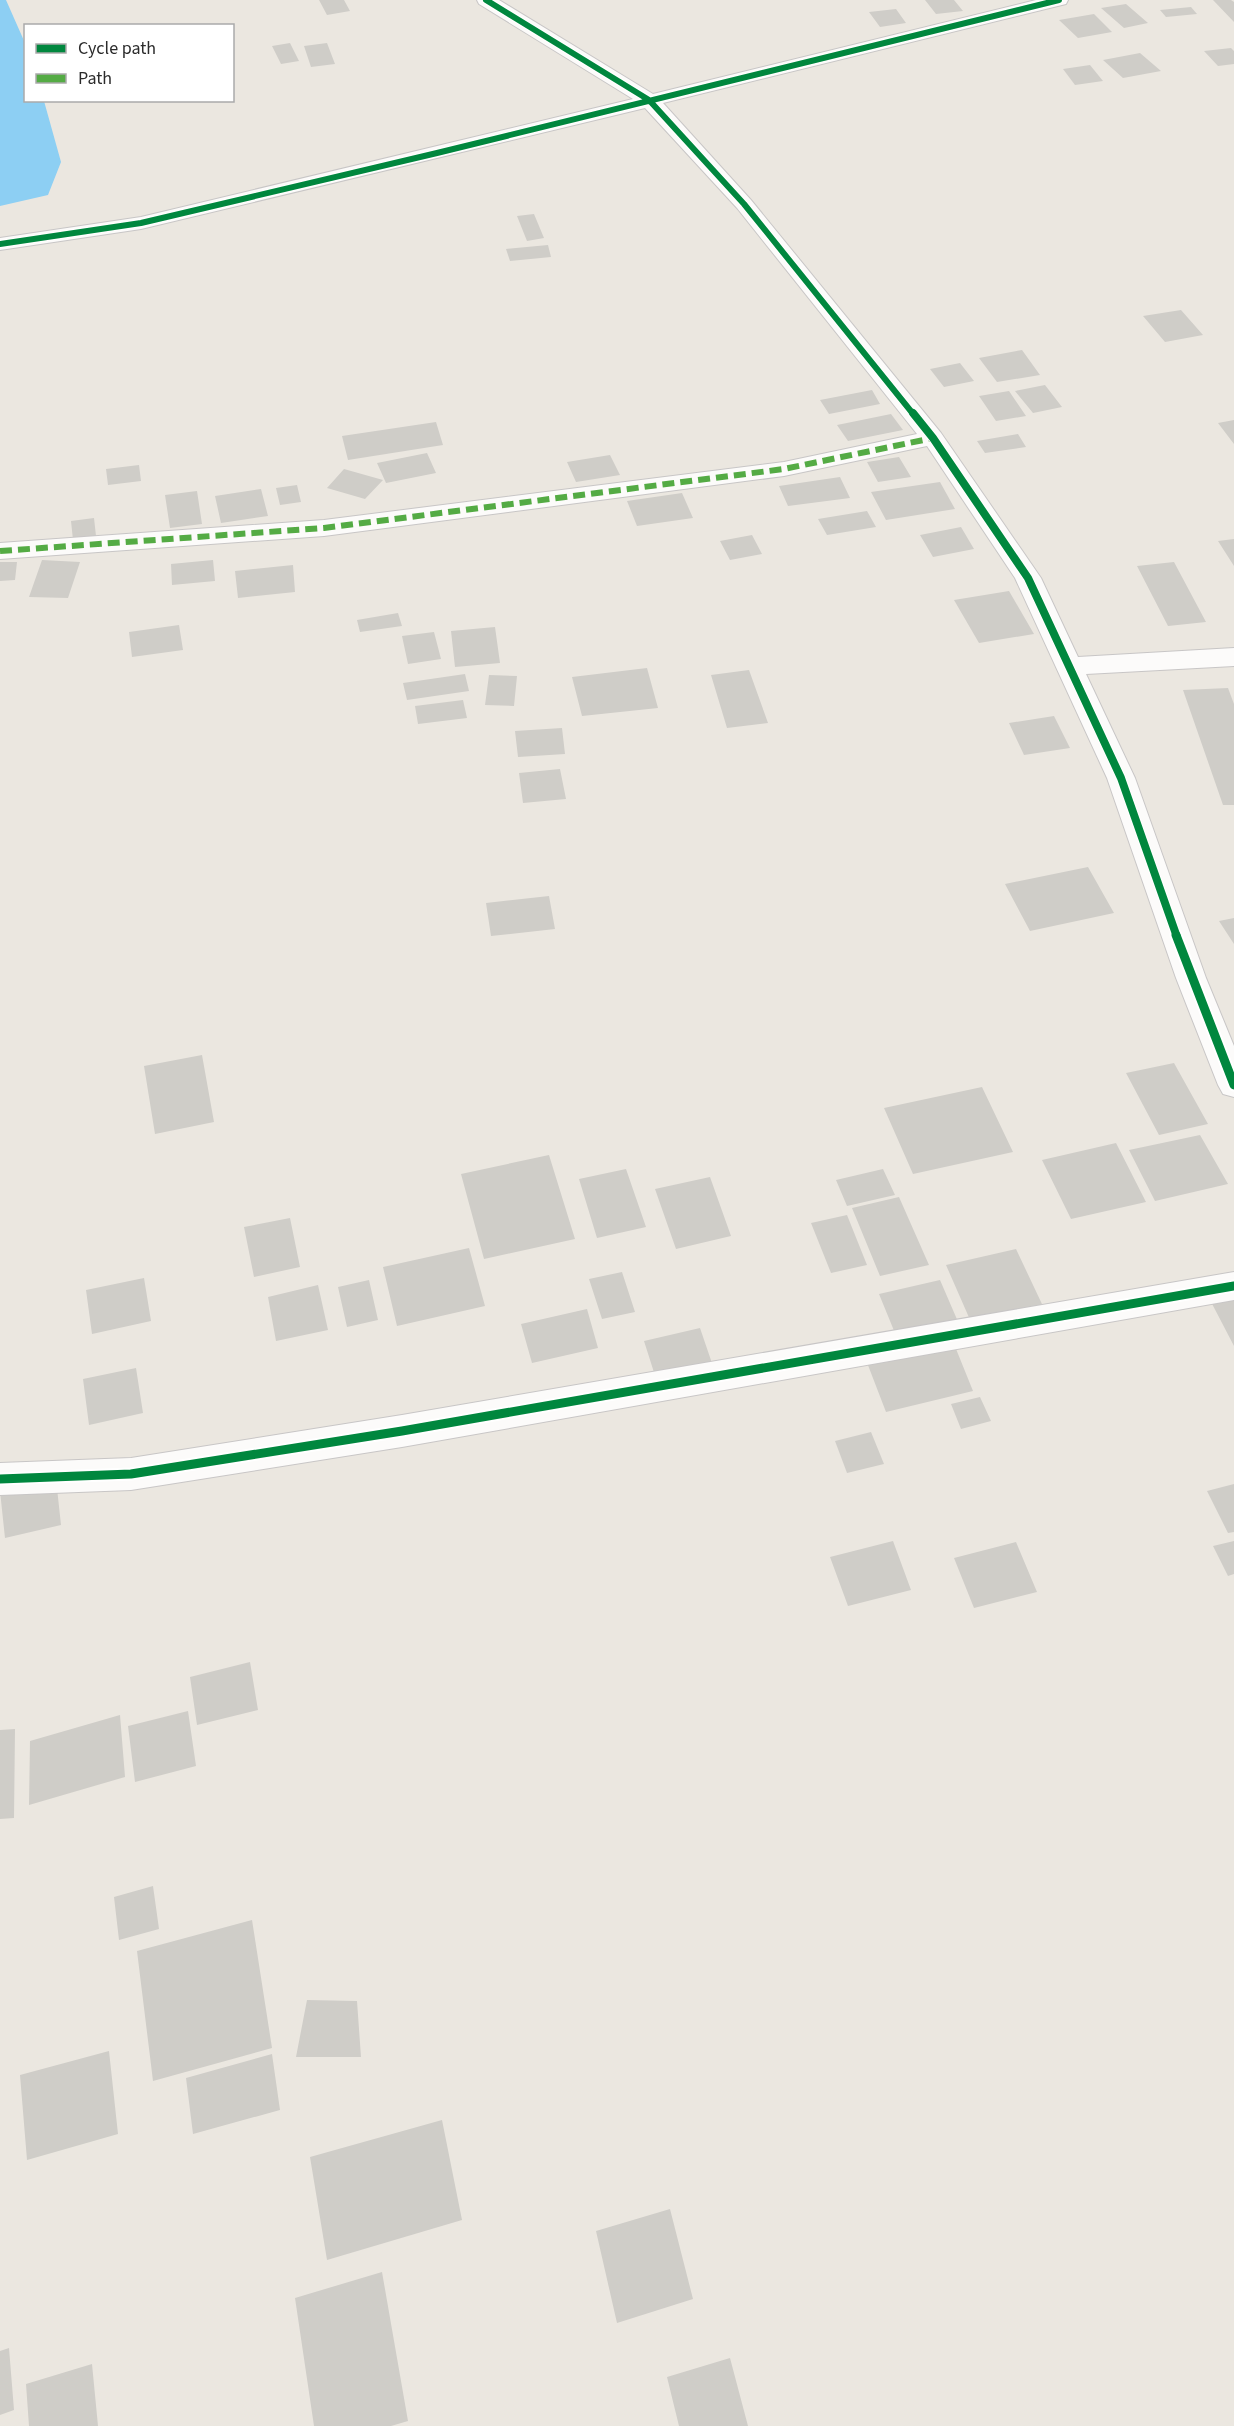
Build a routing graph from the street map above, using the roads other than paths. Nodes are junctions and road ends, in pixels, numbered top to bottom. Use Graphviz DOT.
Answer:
graph roads {
  1 [pos="486,0"];
  2 [pos="1059,0"];
  3 [pos="649,100"];
  4 [pos="0,244"];
  5 [pos="933,438"];
  6 [pos="0,551"];
  7 [pos="1234,657"];
  8 [pos="1069,666"];
  9 [pos="1226,1045"];
  10 [pos="1234,1085"];
  11 [pos="1234,1286"];
  12 [pos="0,1479"];
  1 -- 3 [label="street"];
  2 -- 3 [label="street"];
  3 -- 4 [label="street"];
  3 -- 5 [label="street"];
  5 -- 6 [label="street"];
  5 -- 8 [label="street"];
  7 -- 8 [label="street"];
  8 -- 9 [label="street"];
  9 -- 10 [label="street"];
  11 -- 12 [label="street"];
}
